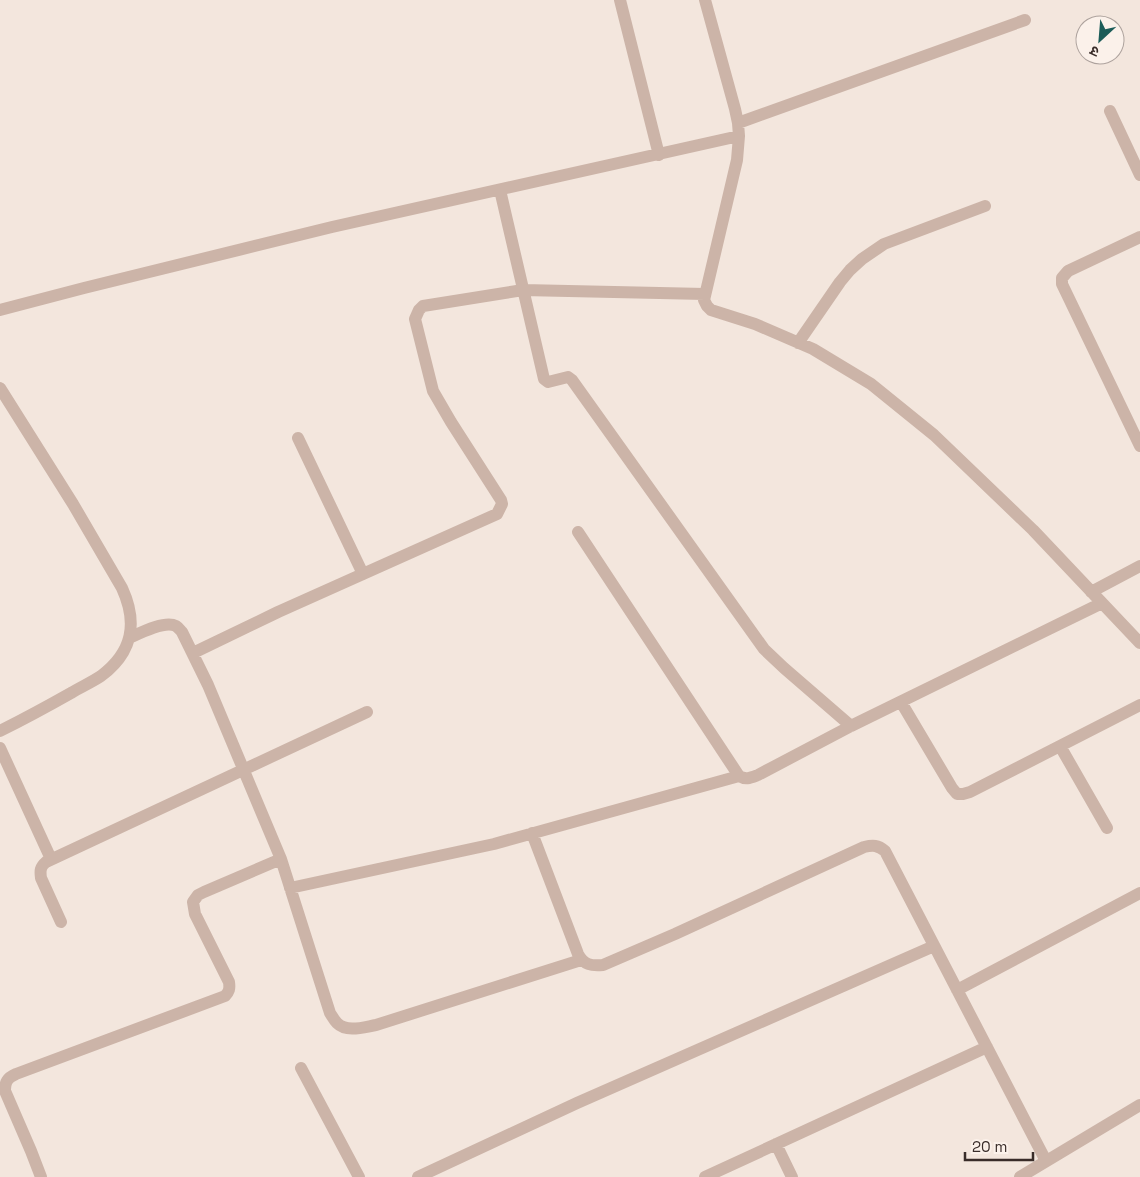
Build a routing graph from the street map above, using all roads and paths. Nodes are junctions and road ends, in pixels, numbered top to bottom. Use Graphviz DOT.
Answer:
graph roads {
  1 [pos="620,0"];
  2 [pos="705,0"];
  3 [pos="1025,20"];
  4 [pos="1110,111"];
  5 [pos="739,130"];
  6 [pos="660,155"];
  7 [pos="1140,175"];
  8 [pos="500,190"];
  9 [pos="985,206"];
  10 [pos="1140,237"];
  11 [pos="524,290"];
  12 [pos="705,294"];
  13 [pos="0,310"];
  14 [pos="798,343"];
  15 [pos="0,388"];
  16 [pos="298,438"];
  17 [pos="1140,446"];
  18 [pos="578,532"];
  19 [pos="1140,566"];
  20 [pos="363,574"];
  21 [pos="1091,592"];
  22 [pos="1102,603"];
  23 [pos="129,638"];
  24 [pos="1140,643"];
  25 [pos="193,653"];
  26 [pos="901,702"];
  27 [pos="1140,705"];
  28 [pos="366,712"];
  29 [pos="851,726"];
  30 [pos="0,731"];
  31 [pos="1060,746"];
  32 [pos="0,748"];
  33 [pos="244,770"];
  34 [pos="739,776"];
  35 [pos="1107,828"];
  36 [pos="532,833"];
  37 [pos="51,859"];
  38 [pos="281,860"];
  39 [pos="290,888"];
  40 [pos="1140,893"];
  41 [pos="61,922"];
  42 [pos="934,946"];
  43 [pos="582,960"];
  44 [pos="957,990"];
  45 [pos="987,1047"];
  46 [pos="301,1068"];
  47 [pos="1140,1106"];
  48 [pos="776,1144"];
  49 [pos="1046,1161"];
  50 [pos="41,1177"];
  51 [pos="359,1177"];
  52 [pos="418,1177"];
  53 [pos="705,1177"];
  54 [pos="792,1177"];
  55 [pos="1020,1177"];
  1 -- 6 [label="street"];
  2 -- 5 [label="street"];
  3 -- 5 [label="street"];
  4 -- 7 [label="street"];
  5 -- 6 [label="street"];
  5 -- 12 [label="street"];
  6 -- 8 [label="street"];
  8 -- 11 [label="street"];
  8 -- 13 [label="street"];
  9 -- 14 [label="street"];
  10 -- 17 [label="street"];
  11 -- 12 [label="street"];
  11 -- 20 [label="street"];
  11 -- 29 [label="street"];
  12 -- 14 [label="street"];
  14 -- 21 [label="street"];
  15 -- 23 [label="street"];
  16 -- 20 [label="street"];
  18 -- 34 [label="street"];
  19 -- 21 [label="street"];
  20 -- 25 [label="street"];
  21 -- 22 [label="street"];
  22 -- 24 [label="street"];
  22 -- 26 [label="street"];
  23 -- 25 [label="street"];
  23 -- 30 [label="street"];
  25 -- 33 [label="street"];
  26 -- 29 [label="street"];
  26 -- 31 [label="street"];
  27 -- 31 [label="street"];
  28 -- 33 [label="street"];
  29 -- 34 [label="street"];
  31 -- 35 [label="street"];
  32 -- 37 [label="street"];
  33 -- 37 [label="street"];
  33 -- 38 [label="street"];
  34 -- 36 [label="street"];
  36 -- 39 [label="street"];
  36 -- 43 [label="street"];
  37 -- 41 [label="street"];
  38 -- 39 [label="street"];
  38 -- 50 [label="street"];
  39 -- 43 [label="street"];
  40 -- 44 [label="street"];
  42 -- 43 [label="street"];
  42 -- 44 [label="street"];
  42 -- 52 [label="street"];
  44 -- 45 [label="street"];
  45 -- 48 [label="street"];
  45 -- 49 [label="street"];
  46 -- 51 [label="street"];
  47 -- 49 [label="street"];
  48 -- 53 [label="street"];
  48 -- 54 [label="street"];
  49 -- 55 [label="street"];
}
